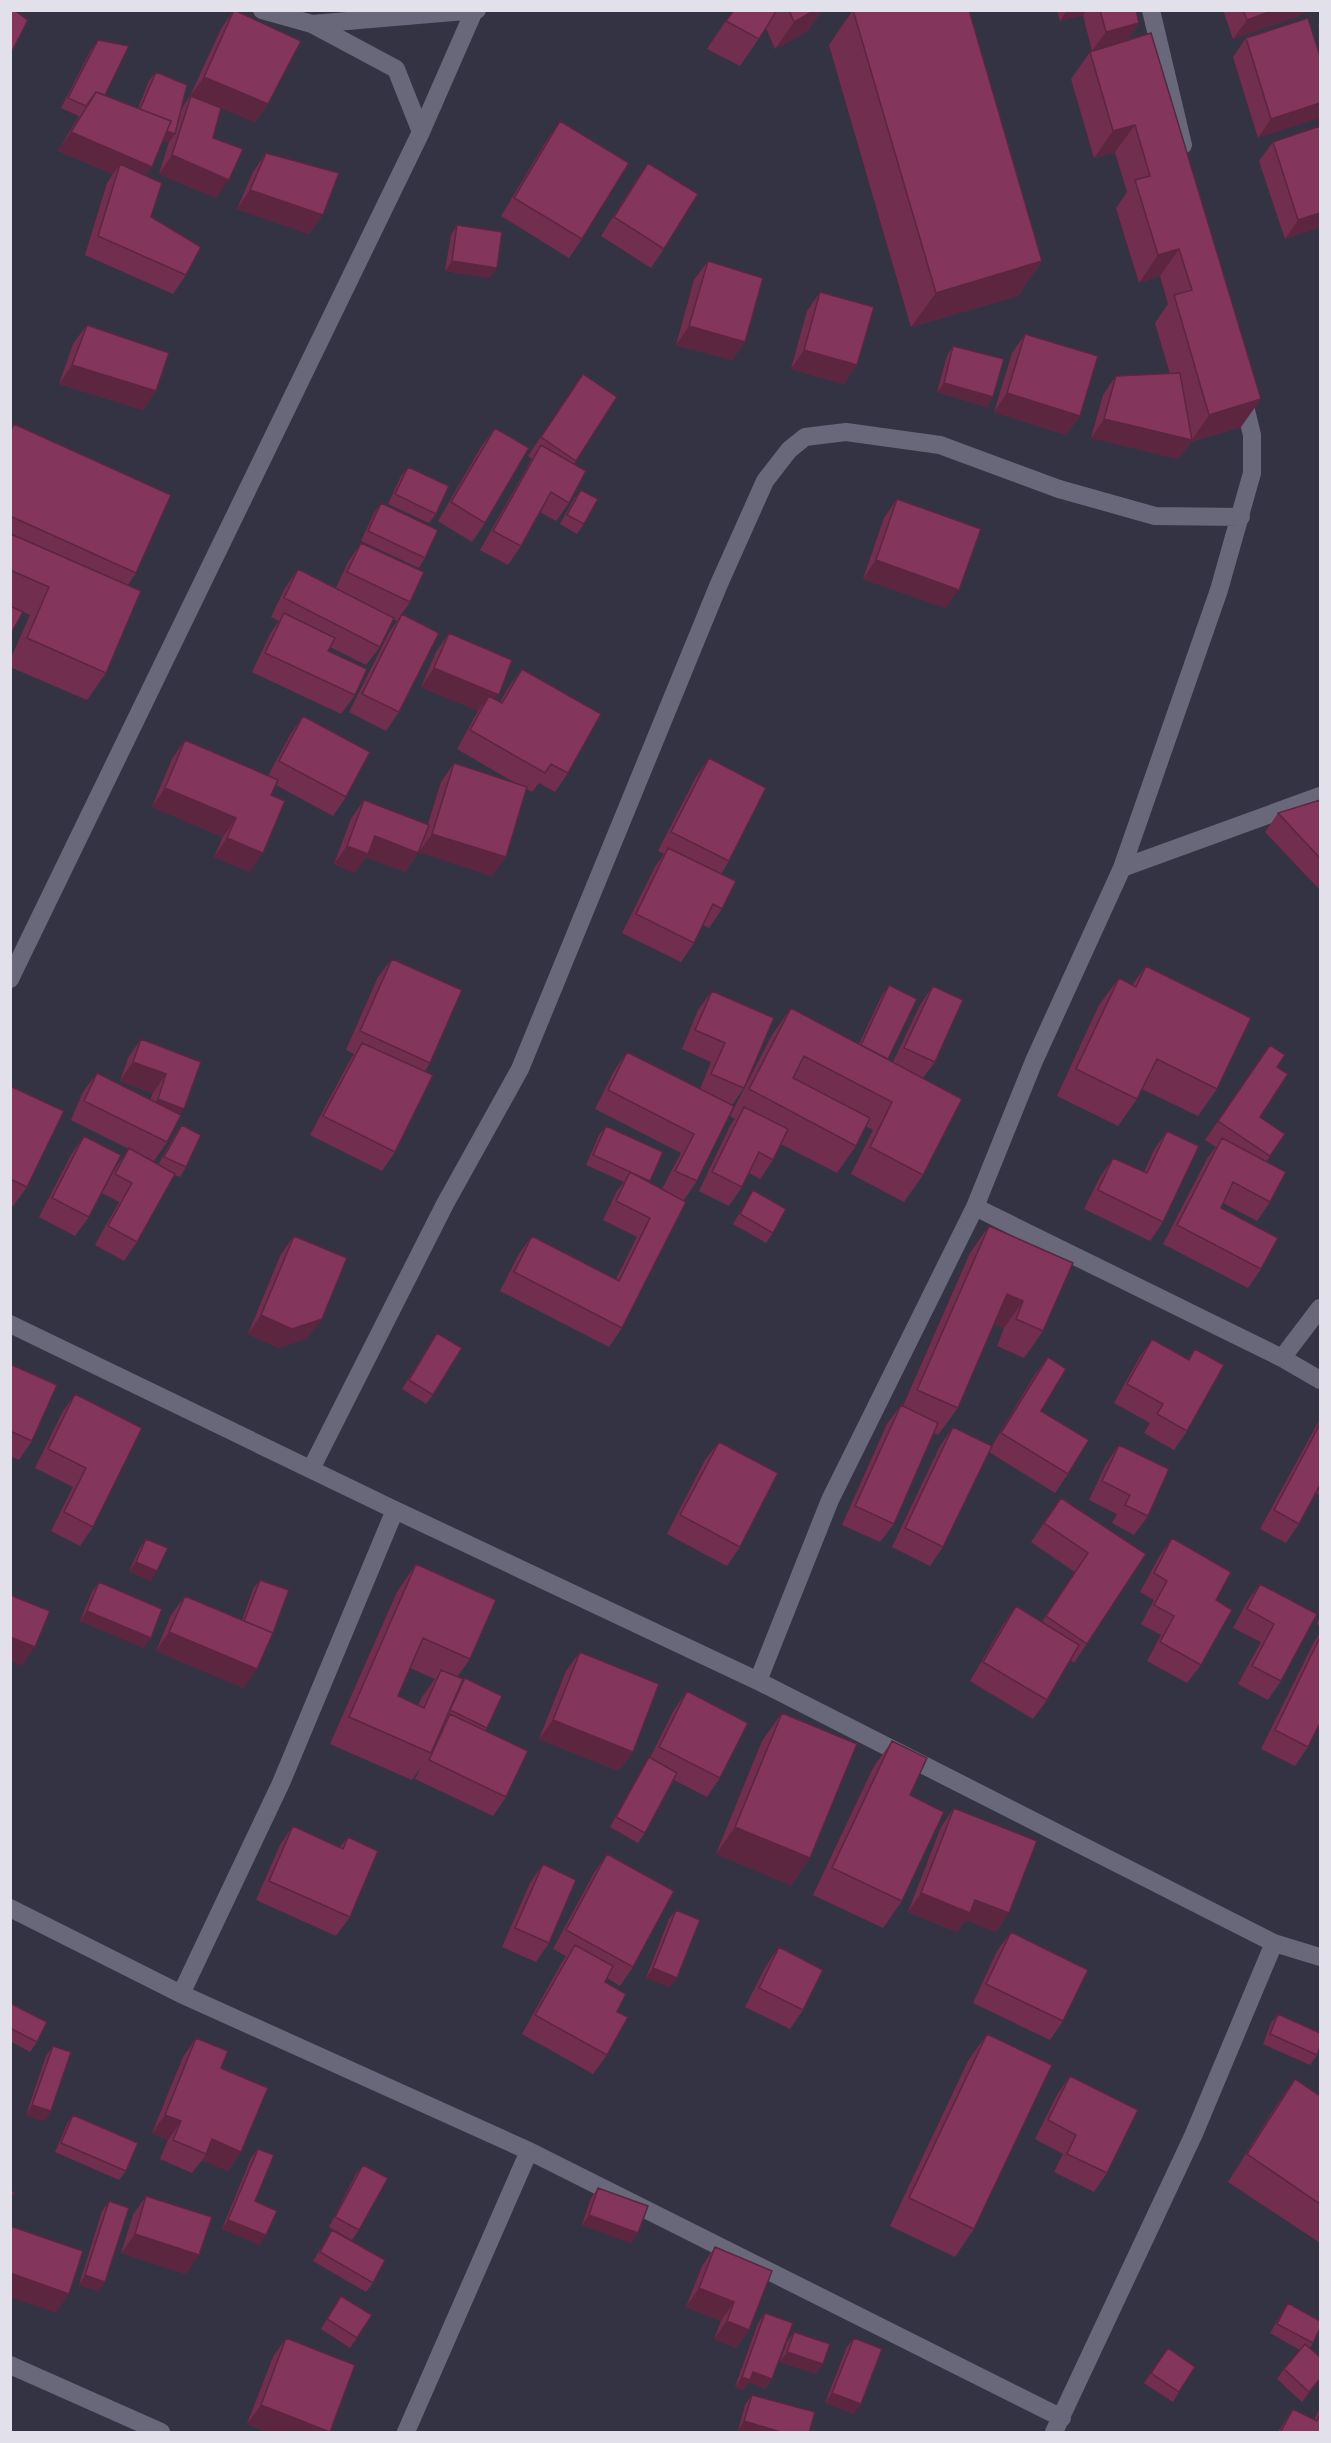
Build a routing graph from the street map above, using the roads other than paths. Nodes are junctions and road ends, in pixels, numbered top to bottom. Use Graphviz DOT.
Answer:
graph roads {
  1 [pos="262,10"];
  2 [pos="1151,10"];
  3 [pos="476,11"];
  4 [pos="312,24"];
  5 [pos="421,132"];
  6 [pos="1186,160"];
  7 [pos="1238,377"];
  8 [pos="1241,518"];
  9 [pos="1320,796"];
  10 [pos="1122,868"];
  11 [pos="10,979"];
  12 [pos="975,1207"];
  13 [pos="1320,1308"];
  14 [pos="10,1323"];
  15 [pos="1282,1358"];
  16 [pos="1320,1380"];
  17 [pos="311,1469"];
  18 [pos="395,1510"];
  19 [pos="758,1681"];
  20 [pos="10,1908"];
  21 [pos="1274,1943"];
  22 [pos="1320,1957"];
  23 [pos="181,1994"];
  24 [pos="529,2151"];
  25 [pos="10,2366"];
  26 [pos="1058,2425"];
  27 [pos="160,2433"];
  28 [pos="406,2433"];
  1 -- 4 [label="street"];
  2 -- 6 [label="street"];
  3 -- 4 [label="street"];
  3 -- 5 [label="street"];
  4 -- 5 [label="street"];
  5 -- 11 [label="street"];
  7 -- 8 [label="street"];
  8 -- 10 [label="street"];
  8 -- 17 [label="street"];
  9 -- 10 [label="street"];
  10 -- 12 [label="street"];
  12 -- 15 [label="street"];
  12 -- 19 [label="street"];
  13 -- 15 [label="street"];
  14 -- 17 [label="street"];
  15 -- 16 [label="street"];
  17 -- 18 [label="street"];
  18 -- 19 [label="street"];
  18 -- 23 [label="street"];
  19 -- 21 [label="street"];
  20 -- 23 [label="street"];
  21 -- 22 [label="street"];
  21 -- 26 [label="street"];
  23 -- 24 [label="street"];
  24 -- 26 [label="street"];
  24 -- 28 [label="street"];
  25 -- 27 [label="street"];
}
